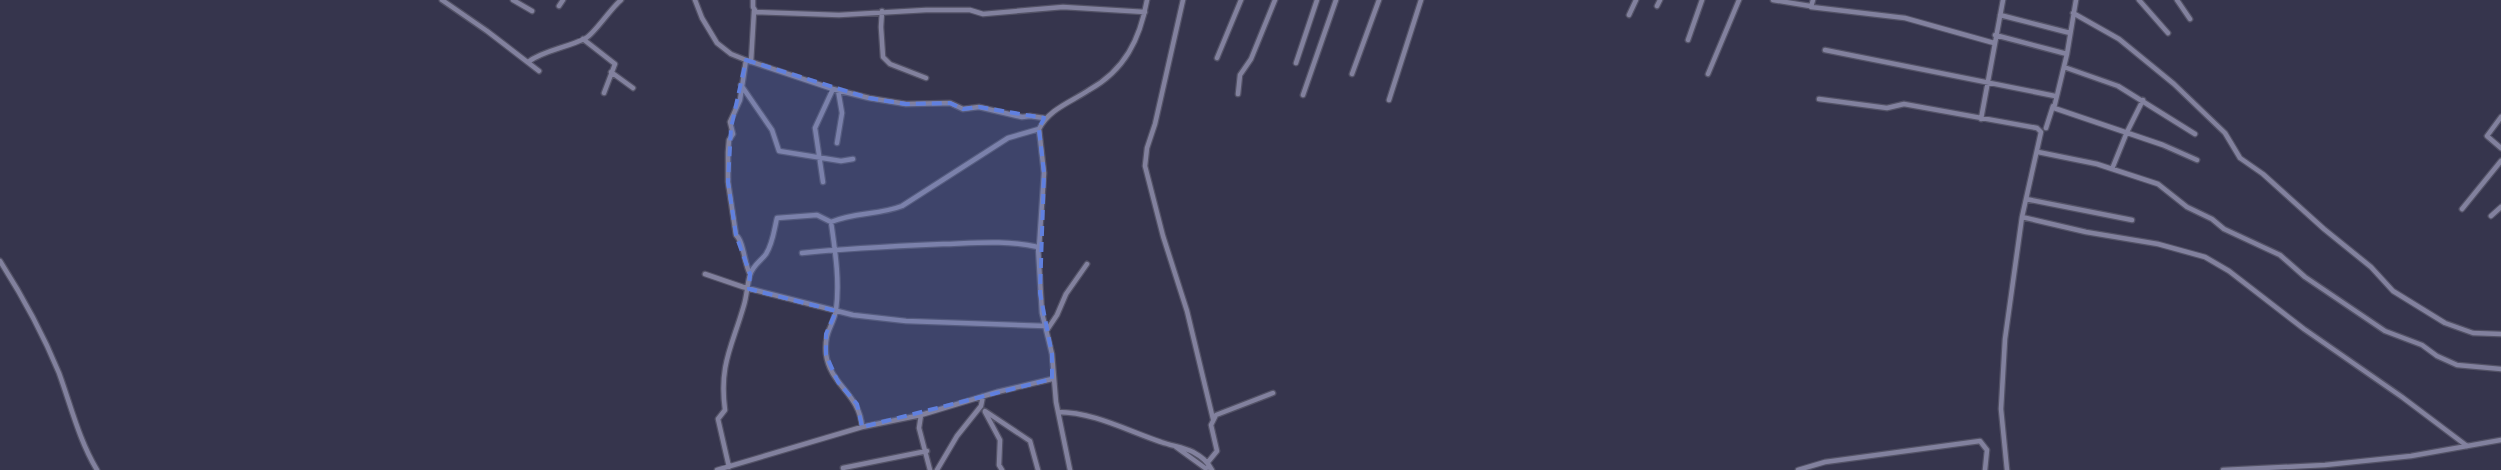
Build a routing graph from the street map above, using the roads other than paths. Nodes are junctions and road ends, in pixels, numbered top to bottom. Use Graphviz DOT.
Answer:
graph roads {
  1 [pos="442,0"];
  2 [pos="513,0"];
  3 [pos="563,0"];
  4 [pos="621,0"];
  5 [pos="695,0"];
  6 [pos="753,0"];
  7 [pos="1064,0"];
  8 [pos="1147,0"];
  9 [pos="1183,0"];
  10 [pos="1241,0"];
  11 [pos="1275,0"];
  12 [pos="1317,0"];
  13 [pos="1336,0"];
  14 [pos="1379,0"];
  15 [pos="1421,0"];
  16 [pos="1636,0"];
  17 [pos="1660,0"];
  18 [pos="1702,0"];
  19 [pos="1739,0"];
  20 [pos="1773,0"];
  21 [pos="1813,0"];
  22 [pos="2003,0"];
  23 [pos="2076,0"];
  24 [pos="2139,0"];
  25 [pos="2177,0"];
  26 [pos="559,6"];
  27 [pos="1657,6"];
  28 [pos="1810,6"];
  29 [pos="1063,7"];
  30 [pos="532,11"];
  31 [pos="754,11"];
  32 [pos="882,11"];
  33 [pos="1145,12"];
  34 [pos="2073,13"];
  35 [pos="1629,15"];
  36 [pos="2000,15"];
  37 [pos="2190,19"];
  38 [pos="2070,32"];
  39 [pos="2168,32"];
  40 [pos="1995,35"];
  41 [pos="583,39"];
  42 [pos="1688,40"];
  43 [pos="1994,43"];
  44 [pos="1825,50"];
  45 [pos="2067,54"];
  46 [pos="1217,58"];
  47 [pos="746,60"];
  48 [pos="528,62"];
  49 [pos="751,62"];
  50 [pos="1296,63"];
  51 [pos="2064,67"];
  52 [pos="539,71"];
  53 [pos="611,72"];
  54 [pos="1352,74"];
  55 [pos="1708,74"];
  56 [pos="926,78"];
  57 [pos="1988,81"];
  58 [pos="741,85"];
  59 [pos="633,88"];
  60 [pos="836,90"];
  61 [pos="604,93"];
  62 [pos="1238,94"];
  63 [pos="1303,95"];
  64 [pos="2055,96"];
  65 [pos="1819,99"];
  66 [pos="1389,100"];
  67 [pos="2143,100"];
  68 [pos="2053,106"];
  69 [pos="2501,117"];
  70 [pos="1044,118"];
  71 [pos="1981,119"];
  72 [pos="2046,128"];
  73 [pos="1038,129"];
  74 [pos="2127,132"];
  75 [pos="2195,134"];
  76 [pos="837,142"];
  77 [pos="2501,148"];
  78 [pos="2038,152"];
  79 [pos="819,156"];
  80 [pos="853,159"];
  81 [pos="2197,160"];
  82 [pos="2501,162"];
  83 [pos="2112,169"];
  84 [pos="823,182"];
  85 [pos="2026,199"];
  86 [pos="2501,207"];
  87 [pos="2462,209"];
  88 [pos="2491,216"];
  89 [pos="2022,217"];
  90 [pos="2132,220"];
  91 [pos="832,222"];
  92 [pos="1039,248"];
  93 [pos="835,250"];
  94 [pos="802,253"];
  95 [pos="0,261"];
  96 [pos="1087,264"];
  97 [pos="706,274"];
  98 [pos="750,274"];
  99 [pos="749,289"];
  100 [pos="836,311"];
  101 [pos="1046,328"];
  102 [pos="2501,334"];
  103 [pos="2501,369"];
  104 [pos="1052,379"];
  105 [pos="1273,393"];
  106 [pos="983,396"];
  107 [pos="977,398"];
  108 [pos="1056,402"];
  109 [pos="981,406"];
  110 [pos="985,411"];
  111 [pos="1058,412"];
  112 [pos="1067,412"];
  113 [pos="921,415"];
  114 [pos="1213,419"];
  115 [pos="862,427"];
  116 [pos="2501,440"];
  117 [pos="2467,446"];
  118 [pos="927,451"];
  119 [pos="2345,463"];
  120 [pos="729,467"];
  121 [pos="1210,467"];
  122 [pos="842,468"];
  123 [pos="96,470"];
  124 [pos="717,470"];
  125 [pos="930,470"];
  126 [pos="937,470"];
  127 [pos="1002,470"];
  128 [pos="1038,470"];
  129 [pos="1070,470"];
  130 [pos="1798,470"];
  131 [pos="1985,470"];
  132 [pos="2007,470"];
  133 [pos="2223,470"];
  134 [pos="2344,470"];
  1 -- 48 [label="street"];
  2 -- 30 [label="street"];
  3 -- 26 [label="street"];
  4 -- 41 [label="street"];
  5 -- 47 [label="street"];
  6 -- 31 [label="street"];
  7 -- 29 [label="street"];
  8 -- 33 [label="street"];
  9 -- 114 [label="street"];
  10 -- 46 [label="street"];
  11 -- 62 [label="street"];
  12 -- 50 [label="street"];
  13 -- 63 [label="street"];
  14 -- 54 [label="street"];
  15 -- 66 [label="street"];
  16 -- 35 [label="street"];
  17 -- 27 [label="street"];
  18 -- 42 [label="street"];
  19 -- 55 [label="street"];
  20 -- 28 [label="street"];
  21 -- 28 [label="street"];
  22 -- 36 [label="street"];
  23 -- 34 [label="street"];
  24 -- 39 [label="street"];
  25 -- 37 [label="street"];
  28 -- 43 [label="street"];
  29 -- 32 [label="street"];
  29 -- 33 [label="street"];
  31 -- 32 [label="street"];
  31 -- 49 [label="street"];
  32 -- 56 [label="street"];
  33 -- 70 [label="street"];
  34 -- 38 [label="street"];
  34 -- 102 [label="street"];
  36 -- 38 [label="street"];
  36 -- 40 [label="street"];
  38 -- 45 [label="street"];
  40 -- 43 [label="street"];
  40 -- 45 [label="street"];
  41 -- 48 [label="street"];
  41 -- 53 [label="street"];
  43 -- 57 [label="street"];
  44 -- 57 [label="street"];
  45 -- 51 [label="street"];
  47 -- 49 [label="street"];
  47 -- 58 [label="street"];
  48 -- 52 [label="street"];
  49 -- 60 [label="street"];
  51 -- 64 [label="street"];
  51 -- 67 [label="street"];
  53 -- 59 [label="street"];
  53 -- 61 [label="street"];
  57 -- 64 [label="street"];
  57 -- 71 [label="street"];
  58 -- 79 [label="street"];
  58 -- 98 [label="street"];
  60 -- 70 [label="street"];
  60 -- 76 [label="street"];
  60 -- 79 [label="street"];
  64 -- 68 [label="street"];
  65 -- 71 [label="street"];
  67 -- 74 [label="street"];
  67 -- 75 [label="street"];
  68 -- 72 [label="street"];
  68 -- 74 [label="street"];
  69 -- 77 [label="street"];
  70 -- 73 [label="street"];
  71 -- 78 [label="street"];
  73 -- 91 [label="street"];
  73 -- 92 [label="street"];
  74 -- 81 [label="street"];
  74 -- 83 [label="street"];
  78 -- 83 [label="street"];
  78 -- 85 [label="street"];
  79 -- 80 [label="street"];
  79 -- 84 [label="street"];
  82 -- 87 [label="street"];
  83 -- 103 [label="street"];
  85 -- 89 [label="street"];
  85 -- 90 [label="street"];
  86 -- 88 [label="street"];
  89 -- 117 [label="street"];
  89 -- 132 [label="street"];
  91 -- 93 [label="street"];
  91 -- 98 [label="street"];
  92 -- 93 [label="street"];
  92 -- 101 [label="street"];
  93 -- 94 [label="street"];
  93 -- 100 [label="street"];
  95 -- 123 [label="street"];
  96 -- 101 [label="street"];
  97 -- 99 [label="street"];
  98 -- 99 [label="street"];
  99 -- 100 [label="street"];
  99 -- 120 [label="street"];
  100 -- 101 [label="street"];
  100 -- 115 [label="street"];
  101 -- 104 [label="street"];
  104 -- 106 [label="street"];
  104 -- 108 [label="street"];
  105 -- 114 [label="street"];
  106 -- 107 [label="street"];
  106 -- 109 [label="street"];
  107 -- 109 [label="street"];
  107 -- 113 [label="street"];
  108 -- 111 [label="street"];
  108 -- 112 [label="street"];
  109 -- 110 [label="street"];
  109 -- 126 [label="street"];
  110 -- 127 [label="street"];
  110 -- 128 [label="street"];
  111 -- 112 [label="street"];
  111 -- 129 [label="street"];
  112 -- 121 [label="street"];
  113 -- 115 [label="street"];
  113 -- 118 [label="street"];
  114 -- 121 [label="street"];
  115 -- 120 [label="street"];
  116 -- 117 [label="street"];
  117 -- 119 [label="street"];
  118 -- 122 [label="street"];
  118 -- 125 [label="street"];
  119 -- 133 [label="street"];
  119 -- 134 [label="street"];
  120 -- 124 [label="street"];
  130 -- 131 [label="street"];
}
